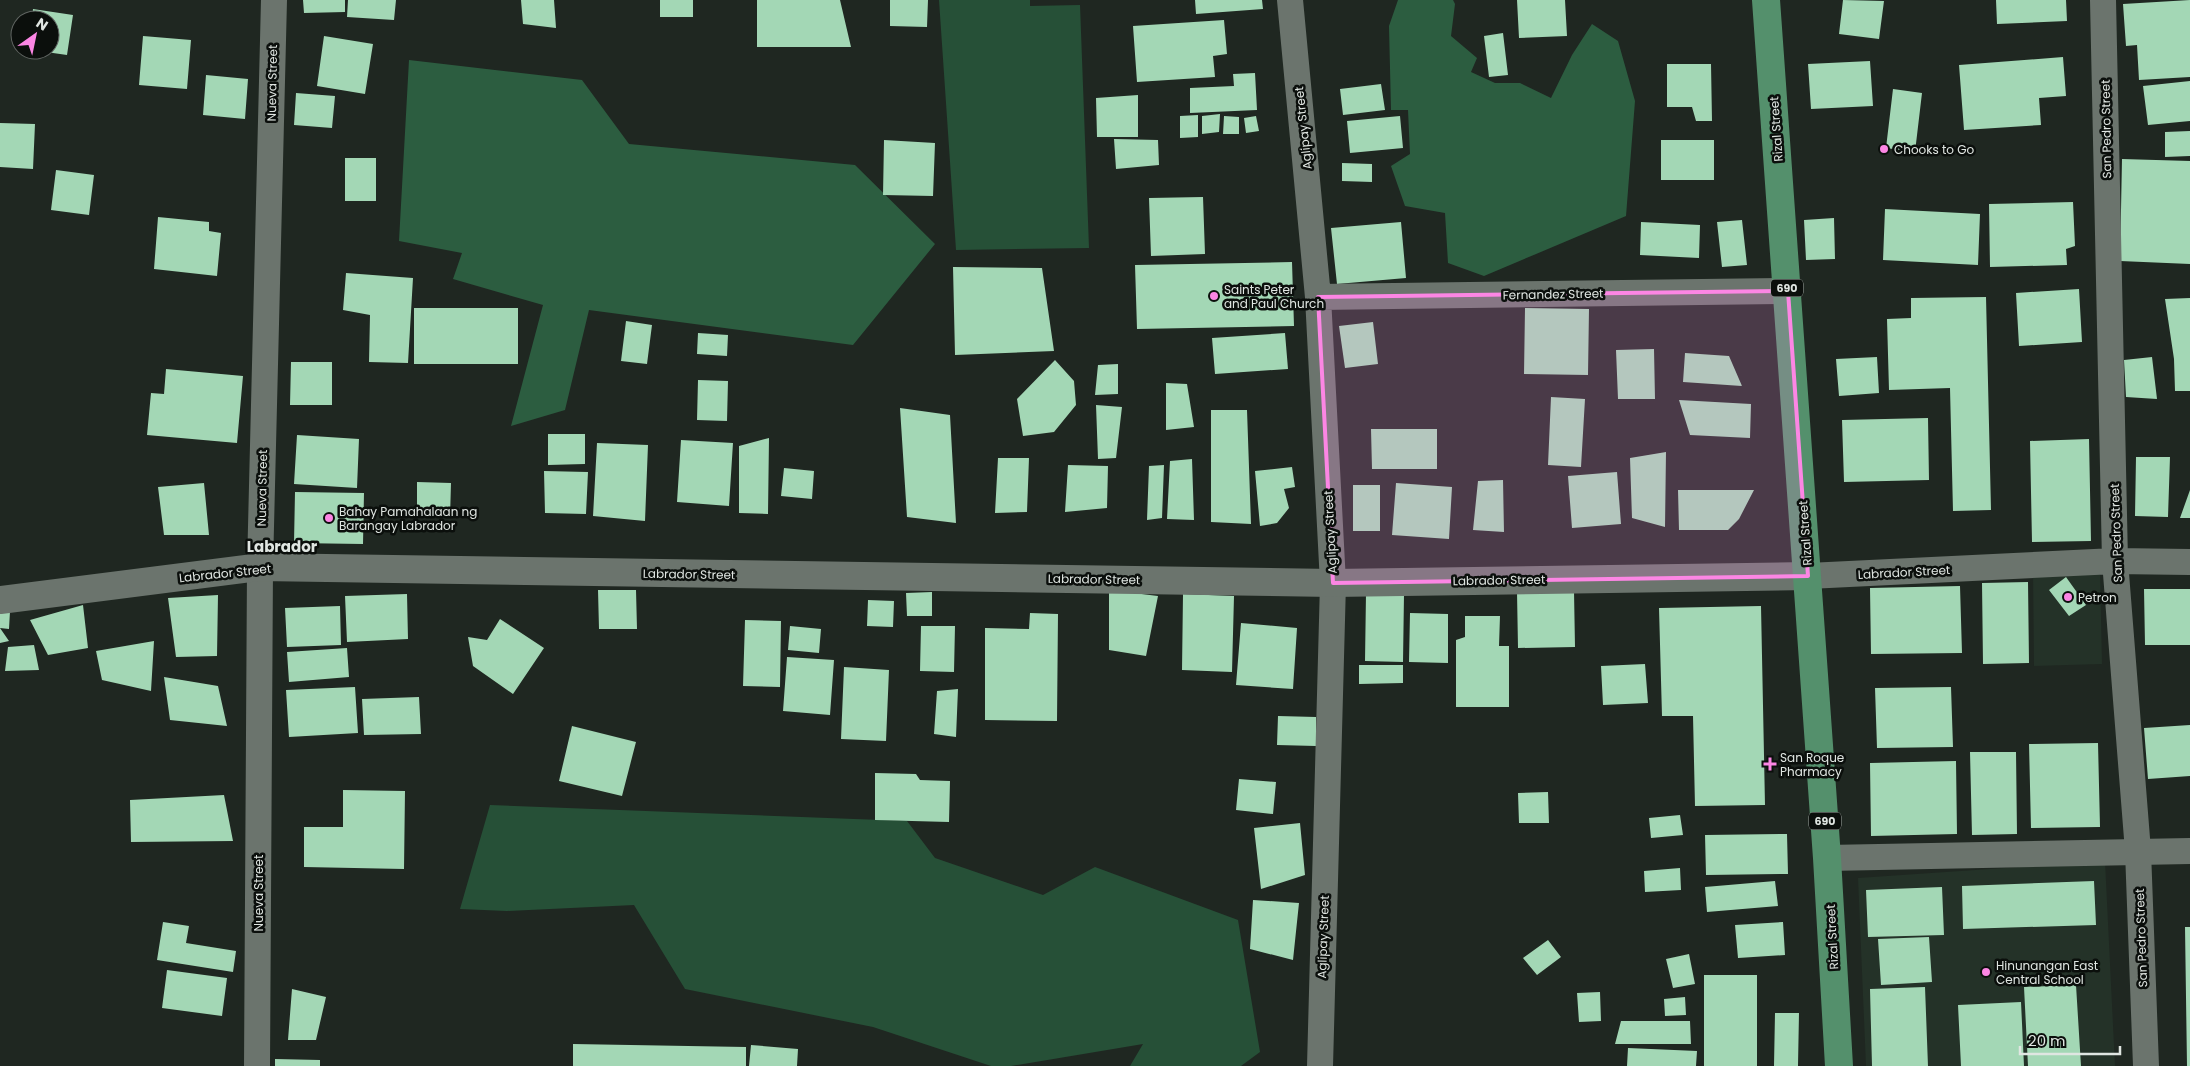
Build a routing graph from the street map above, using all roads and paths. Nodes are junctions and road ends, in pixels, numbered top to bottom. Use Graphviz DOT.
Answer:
graph roads {
  1 [pos="274,0"];
  2 [pos="1290,0"];
  3 [pos="1766,0"];
  4 [pos="2103,0"];
  5 [pos="1788,291"];
  6 [pos="1318,298"];
  7 [pos="2116,561"];
  8 [pos="2190,562"];
  9 [pos="260,568"];
  10 [pos="1808,576"];
  11 [pos="1333,583"];
  12 [pos="0,600"];
  13 [pos="2138,851"];
  14 [pos="2190,851"];
  15 [pos="1827,858"];
  16 [pos="257,1066"];
  17 [pos="1320,1066"];
  18 [pos="1840,1066"];
  19 [pos="2146,1066"];
  1 -- 9 [label="street, Nueva Street"];
  2 -- 6 [label="street, Aglipay Street"];
  3 -- 5 [label="main road, Rizal Street / 690"];
  4 -- 7 [label="street, San Pedro Street"];
  5 -- 6 [label="street, Fernandez Street"];
  5 -- 10 [label="main road, Rizal Street / 690"];
  6 -- 11 [label="street, Aglipay Street"];
  7 -- 8 [label="street, Labrador Street"];
  7 -- 10 [label="street, Labrador Street"];
  7 -- 13 [label="street, San Pedro Street"];
  9 -- 11 [label="street, Labrador Street"];
  9 -- 12 [label="street, Labrador Street"];
  9 -- 16 [label="street, Nueva Street"];
  10 -- 11 [label="street, Labrador Street"];
  10 -- 15 [label="main road, Rizal Street / 690"];
  11 -- 17 [label="street, Aglipay Street"];
  13 -- 14 [label="street"];
  13 -- 15 [label="street"];
  13 -- 19 [label="street, San Pedro Street"];
  15 -- 18 [label="main road, Rizal Street / 690"];
}
